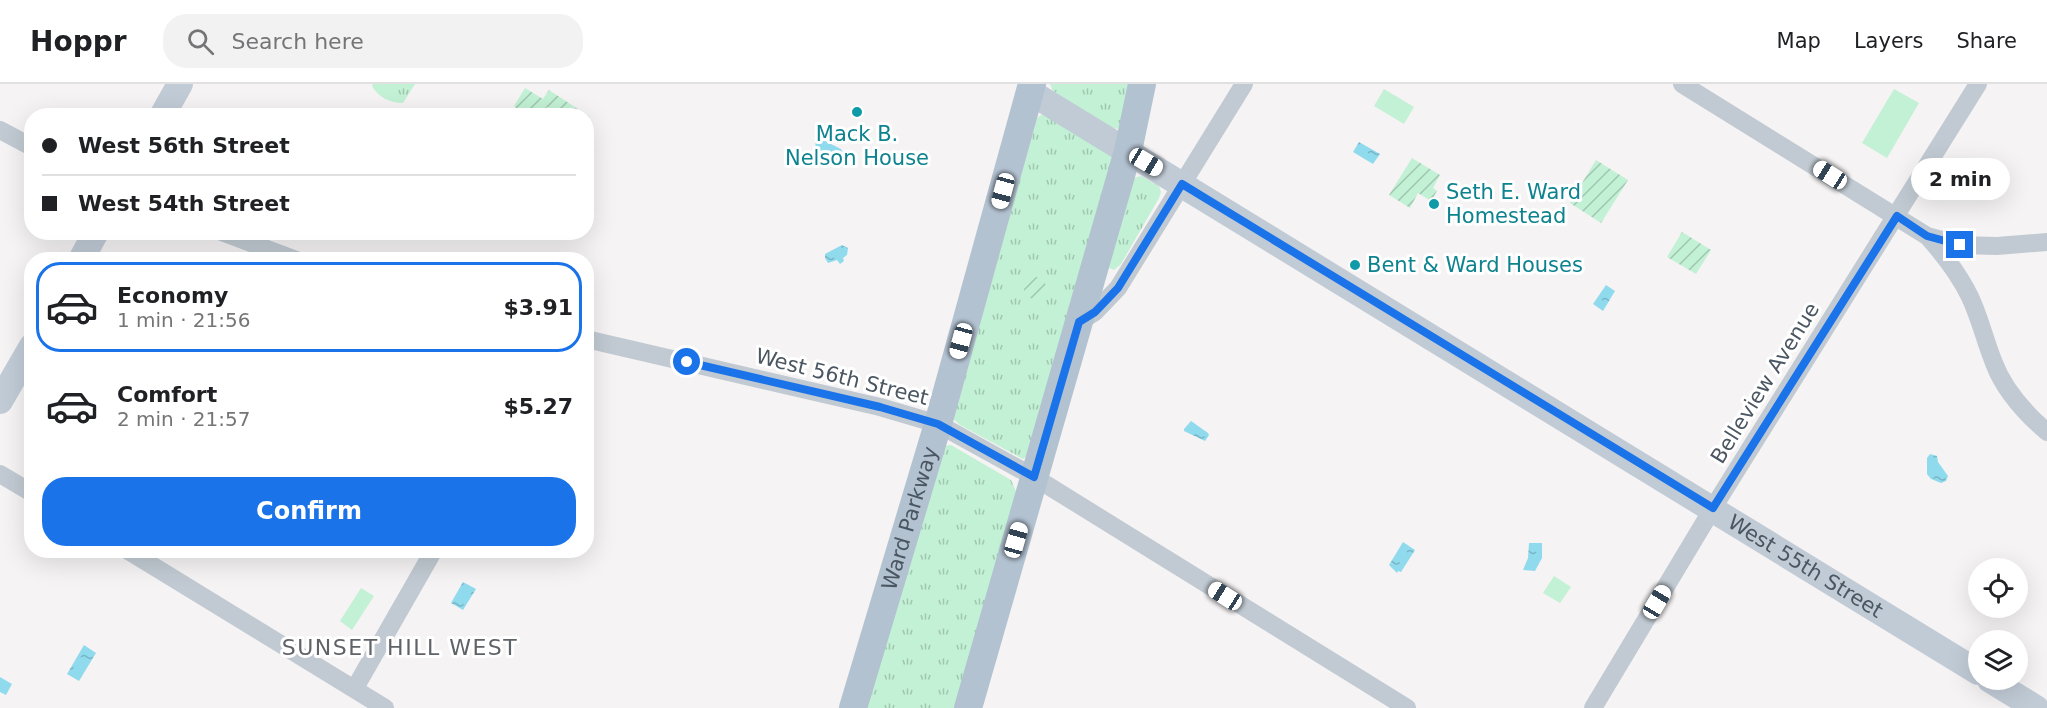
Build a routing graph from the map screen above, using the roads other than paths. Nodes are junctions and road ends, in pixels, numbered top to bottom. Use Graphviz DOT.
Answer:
graph roads {
  1 [pos="180,84"];
  2 [pos="1143,84"];
  3 [pos="1244,84"];
  4 [pos="1682,84"];
  5 [pos="1978,84"];
  6 [pos="1027,86"];
  7 [pos="166,108"];
  8 [pos="0,130"];
  9 [pos="24,143"];
  10 [pos="1128,151"];
  11 [pos="1182,184"];
  12 [pos="1897,216"];
  13 [pos="1927,236"];
  14 [pos="243,240"];
  15 [pos="2047,242"];
  16 [pos="275,252"];
  17 [pos="1079,322"];
  18 [pos="594,341"];
  19 [pos="24,360"];
  20 [pos="0,401"];
  21 [pos="938,424"];
  22 [pos="2047,432"];
  23 [pos="0,474"];
  24 [pos="1034,477"];
  25 [pos="24,488"];
  26 [pos="1713,508"];
  27 [pos="140,558"];
  28 [pos="429,558"];
  29 [pos="1968,666"];
  30 [pos="355,688"];
  31 [pos="2006,690"];
  32 [pos="385,708"];
  33 [pos="853,708"];
  34 [pos="968,708"];
  35 [pos="1407,708"];
  36 [pos="1593,708"];
  37 [pos="2036,708"];
  1 -- 7 [label="main road"];
  2 -- 10 [label="main road"];
  3 -- 11 [label="street"];
  4 -- 12 [label="street"];
  5 -- 12 [label="street, Belleview Avenue"];
  6 -- 10 [label="main road, West 55th Street"];
  6 -- 21 [label="main road, Ward Parkway"];
  8 -- 9 [label="street"];
  10 -- 11 [label="main road, West 55th Street"];
  10 -- 17 [label="main road"];
  11 -- 17 [label="street"];
  11 -- 26 [label="main road, West 55th Street"];
  12 -- 13 [label="street"];
  12 -- 26 [label="street, Belleview Avenue"];
  13 -- 15 [label="street"];
  13 -- 22 [label="street"];
  14 -- 16 [label="street"];
  17 -- 24 [label="main road"];
  18 -- 21 [label="street, West 56th Street"];
  19 -- 20 [label="main road"];
  21 -- 24 [label="street, West 56th Street"];
  21 -- 33 [label="main road, Ward Parkway"];
  23 -- 25 [label="street"];
  24 -- 34 [label="main road"];
  24 -- 35 [label="street, West 56th Street"];
  26 -- 29 [label="main road, West 55th Street"];
  26 -- 36 [label="street, Belleview Avenue"];
  27 -- 30 [label="street"];
  28 -- 30 [label="street"];
  30 -- 32 [label="street"];
  31 -- 37 [label="main road"];
}
